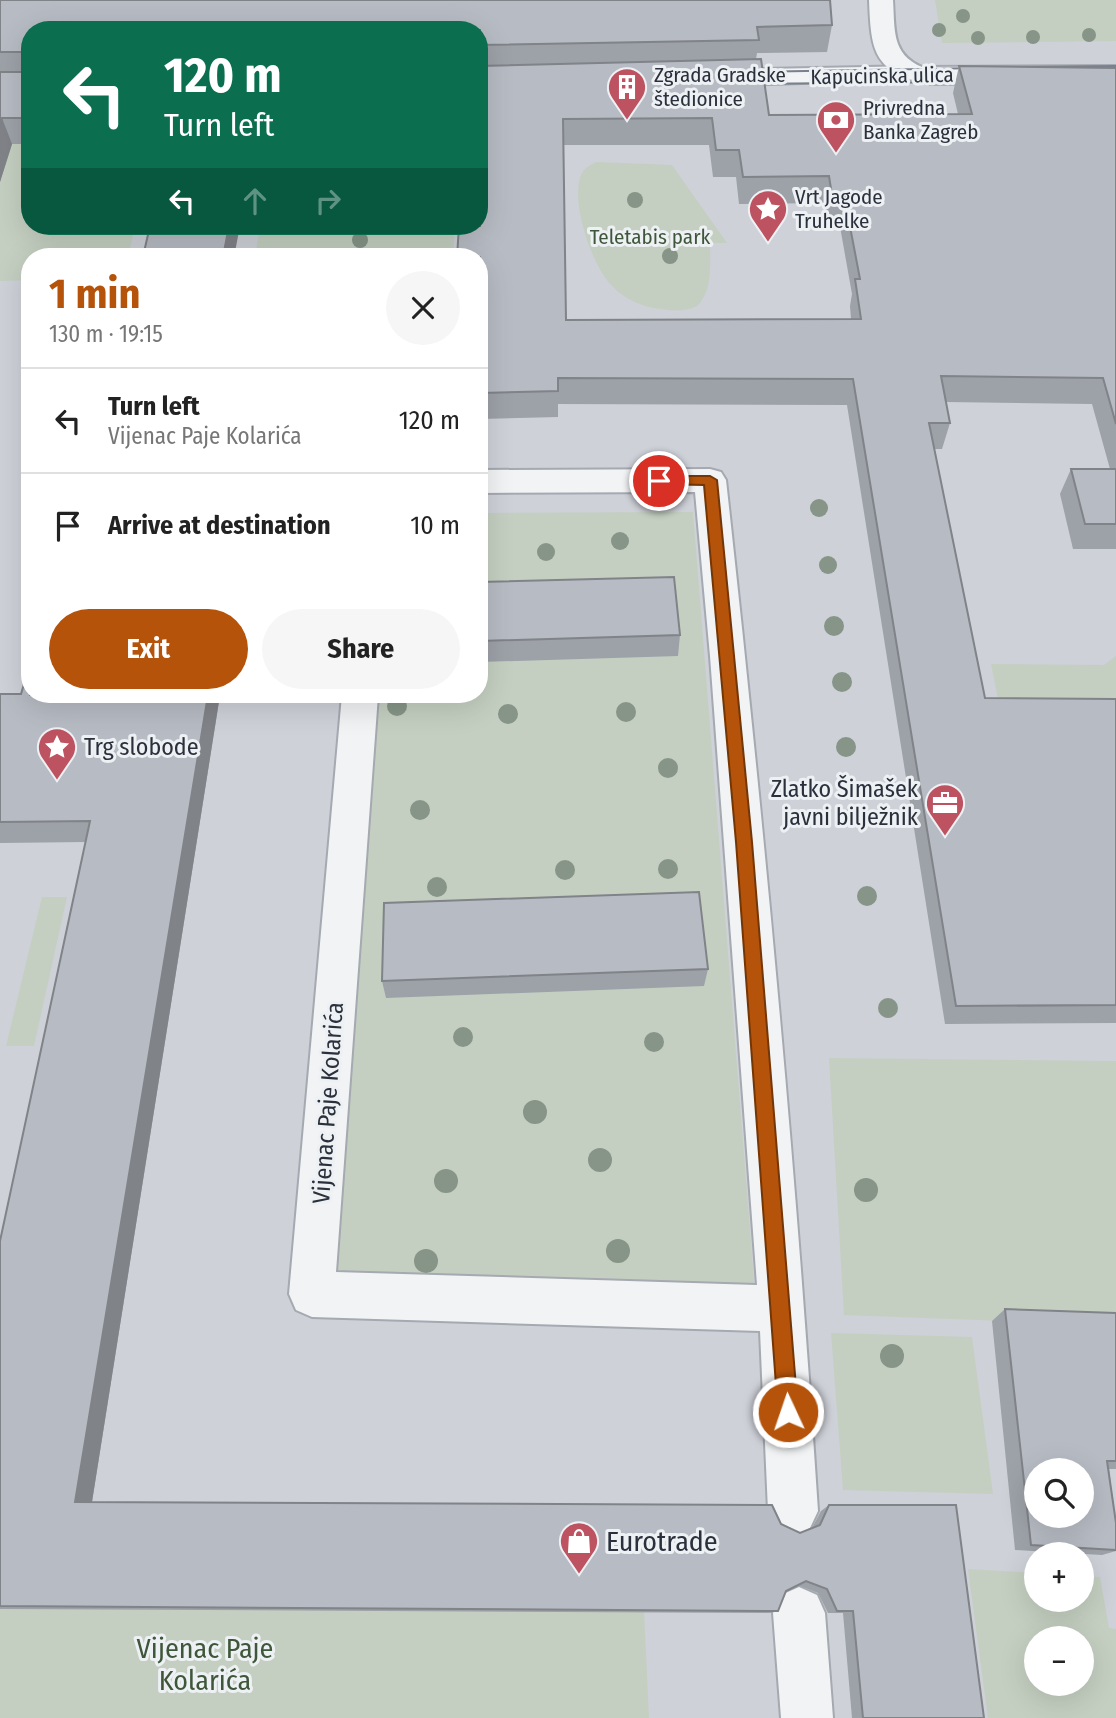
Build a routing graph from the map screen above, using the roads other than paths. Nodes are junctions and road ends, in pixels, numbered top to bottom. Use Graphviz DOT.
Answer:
graph roads {
  1 [pos="881,0"];
  2 [pos="918,74"];
  3 [pos="1116,74"];
  4 [pos="683,79"];
  5 [pos="488,482"];
  6 [pos="359,703"];
  7 [pos="782,1309"];
  8 [pos="793,1511"];
  9 [pos="799,1613"];
  10 [pos="807,1718"];
  1 -- 2 [label="street"];
  2 -- 3 [label="street, Kapucinska ulica"];
  2 -- 4 [label="street, Kapucinska ulica"];
  5 -- 7 [label="street"];
  6 -- 7 [label="street, Vijenac Paje Kolarića"];
  7 -- 8 [label="street"];
  9 -- 10 [label="street"];
}
